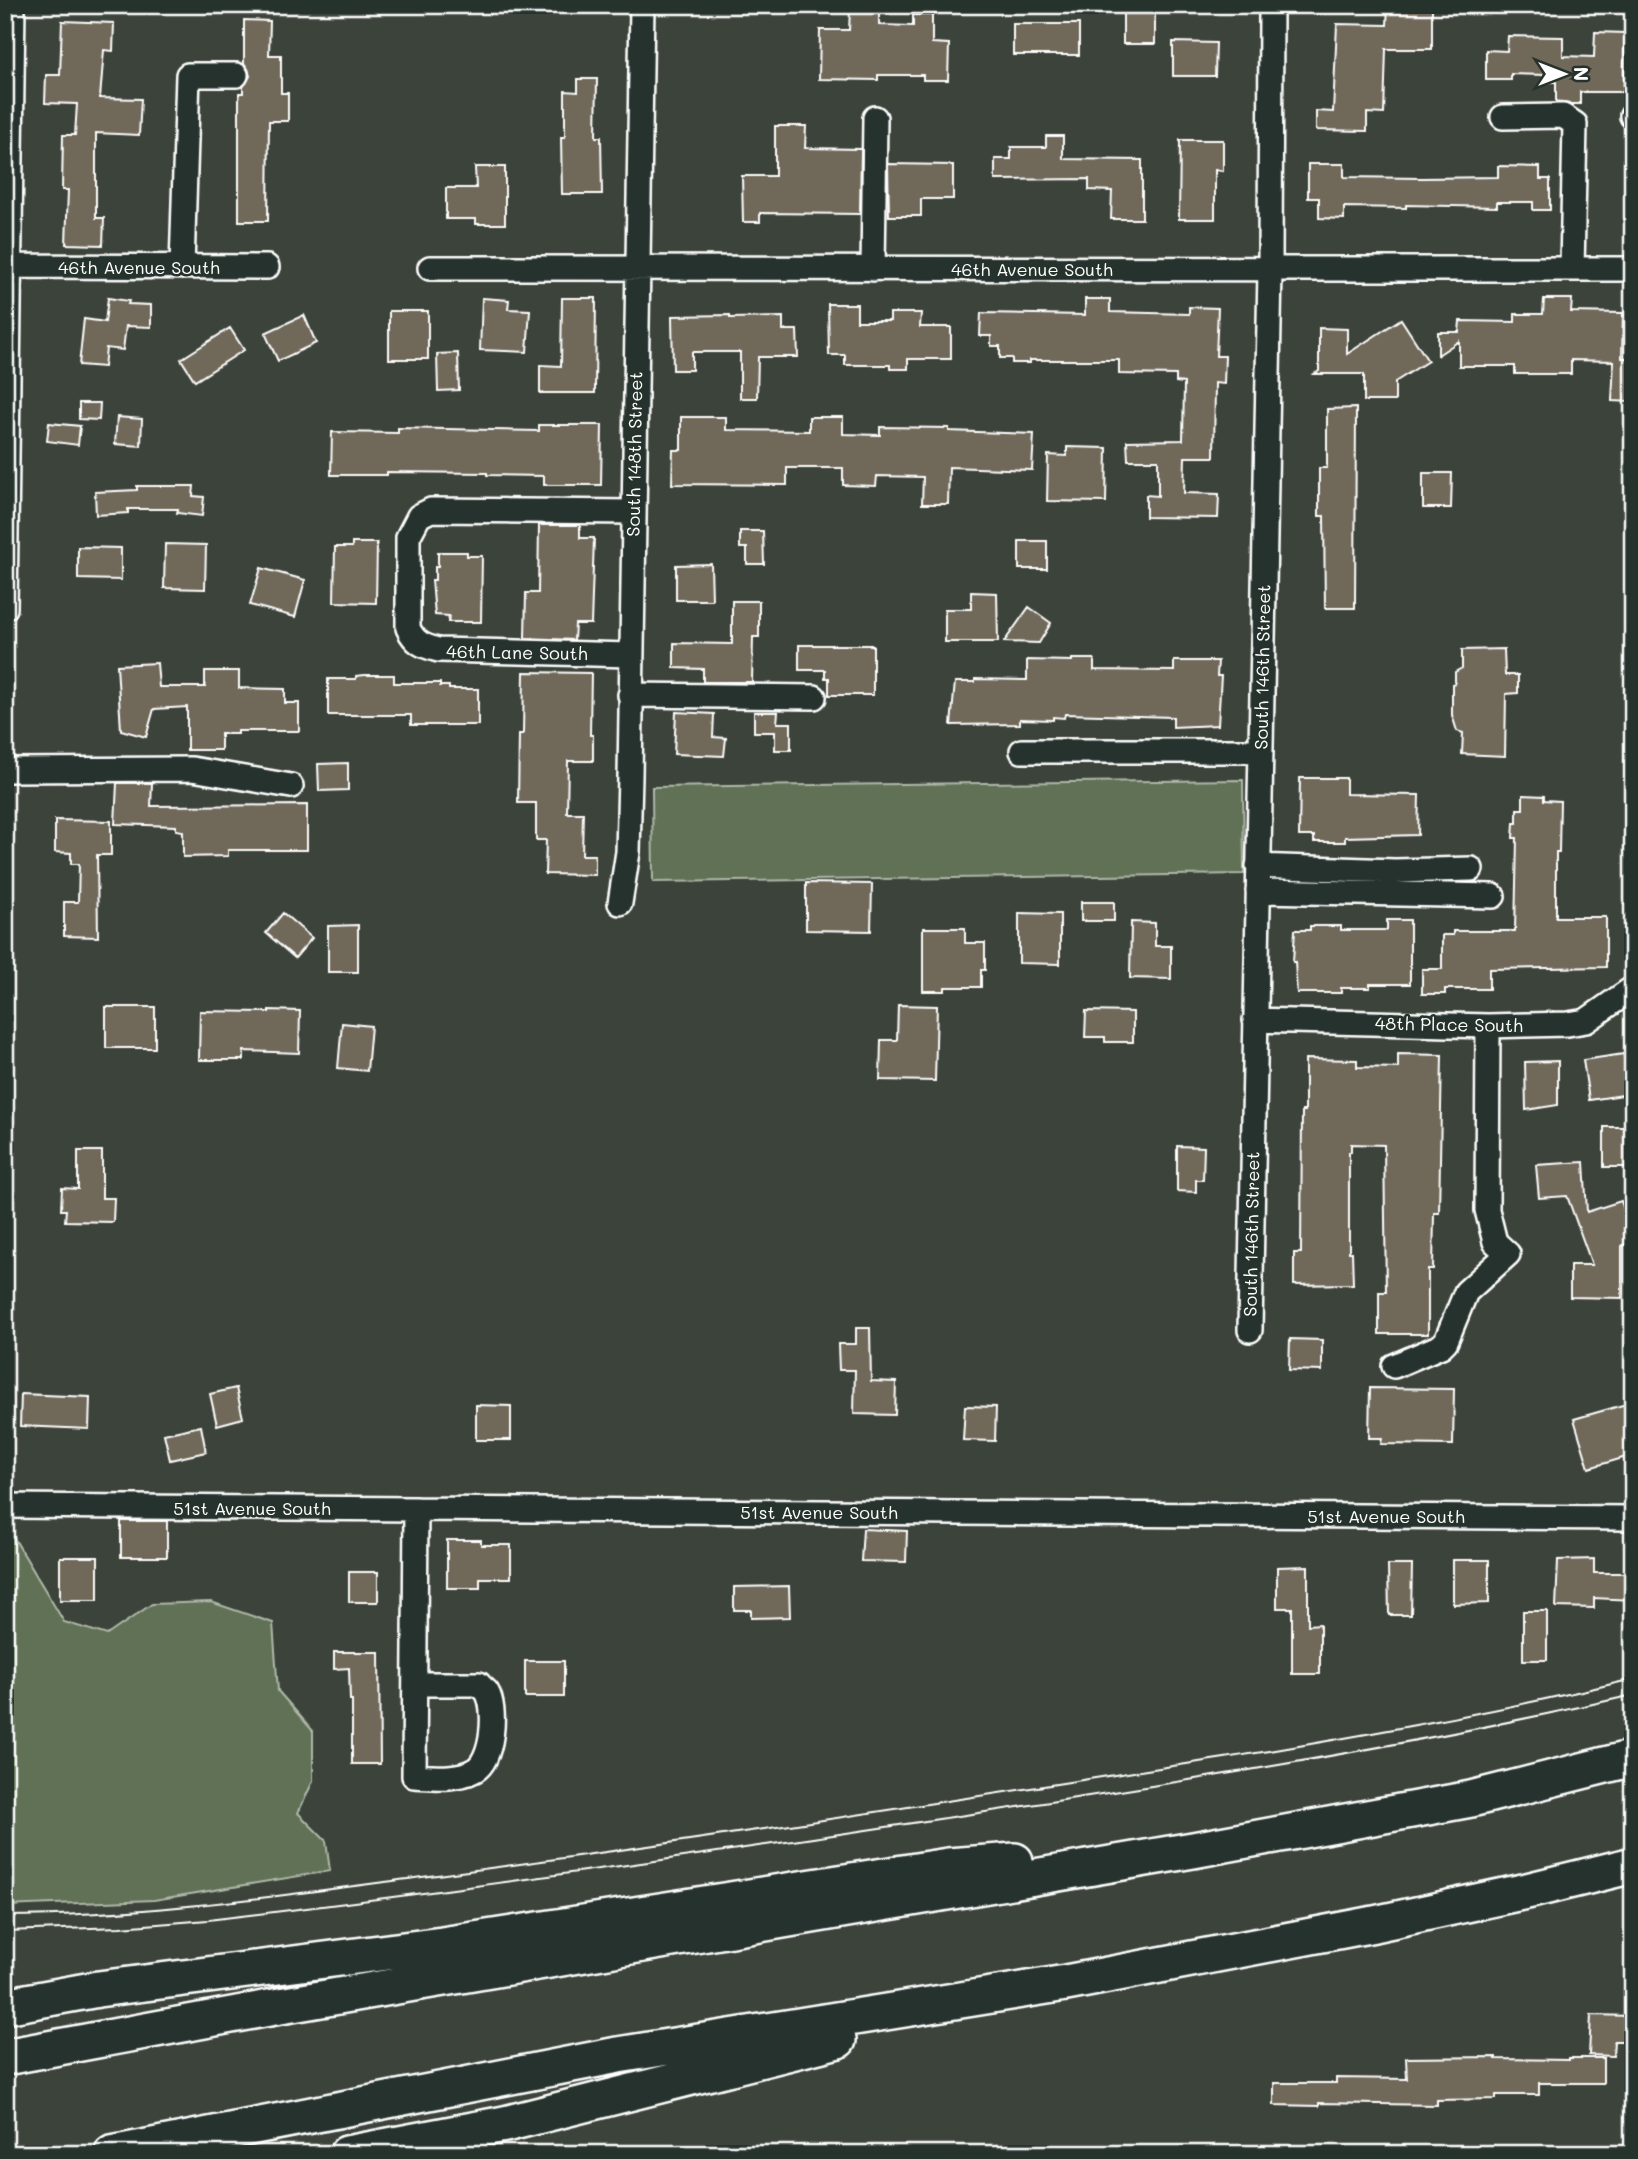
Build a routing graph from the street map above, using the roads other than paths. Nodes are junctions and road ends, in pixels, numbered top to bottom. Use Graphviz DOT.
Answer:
graph roads {
  1 [pos="13,5"];
  2 [pos="642,5"];
  3 [pos="1271,5"];
  4 [pos="236,75"];
  5 [pos="1503,117"];
  6 [pos="875,118"];
  7 [pos="10,266"];
  8 [pos="182,267"];
  9 [pos="267,267"];
  10 [pos="430,268"];
  11 [pos="638,269"];
  12 [pos="873,269"];
  13 [pos="1572,269"];
  14 [pos="1633,269"];
  15 [pos="1270,270"];
  16 [pos="7,417"];
  17 [pos="633,513"];
  18 [pos="5,608"];
  19 [pos="630,654"];
  20 [pos="630,695"];
  21 [pos="814,697"];
  22 [pos="1023,751"];
  23 [pos="1260,751"];
  24 [pos="5,770"];
  25 [pos="291,786"];
  26 [pos="1258,866"];
  27 [pos="1471,869"];
  28 [pos="1258,891"];
  29 [pos="1493,896"];
  30 [pos="620,903"];
  31 [pos="1633,988"];
  32 [pos="1255,1020"];
  33 [pos="1488,1026"];
  34 [pos="1250,1329"];
  35 [pos="1394,1366"];
  36 [pos="5,1506"];
  37 [pos="416,1509"];
  38 [pos="1633,1518"];
  39 [pos="415,1684"];
  40 [pos="1633,1758"];
  41 [pos="1194,1850"];
  42 [pos="1633,1865"];
  43 [pos="1066,1983"];
  44 [pos="5,2006"];
  45 [pos="5,2057"];
  46 [pos="112,2154"];
  47 [pos="347,2154"];
  1 -- 7 [label="street"];
  2 -- 11 [label="street, South 148th Street"];
  3 -- 15 [label="street, South 146th Street"];
  4 -- 8 [label="street"];
  5 -- 13 [label="street"];
  6 -- 12 [label="street"];
  7 -- 8 [label="street, 46th Avenue South"];
  7 -- 16 [label="street"];
  8 -- 9 [label="street, 46th Avenue South"];
  10 -- 11 [label="street, 46th Avenue South"];
  11 -- 12 [label="street, 46th Avenue South"];
  11 -- 17 [label="street, South 148th Street"];
  12 -- 15 [label="street, 46th Avenue South"];
  13 -- 14 [label="street, 46th Avenue South"];
  13 -- 15 [label="street, 46th Avenue South"];
  15 -- 23 [label="street, South 146th Street"];
  16 -- 18 [label="street"];
  17 -- 19 [label="street, South 148th Street"];
  17 -- 19 [label="street, 46th Lane South"];
  19 -- 20 [label="street, South 148th Street"];
  20 -- 21 [label="street"];
  20 -- 30 [label="street, South 148th Street"];
  22 -- 23 [label="street"];
  23 -- 26 [label="street, South 146th Street"];
  24 -- 25 [label="street"];
  26 -- 27 [label="street"];
  26 -- 28 [label="street, South 146th Street"];
  28 -- 29 [label="street"];
  28 -- 32 [label="street, South 146th Street"];
  31 -- 33 [label="street, 48th Place South"];
  32 -- 33 [label="street, 48th Place South"];
  32 -- 34 [label="street, South 146th Street"];
  33 -- 35 [label="street"];
  36 -- 37 [label="street, 51st Avenue South"];
  37 -- 38 [label="street, 51st Avenue South"];
  37 -- 39 [label="street"];
  39 -- 39 [label="street"];
  40 -- 41 [label="highway"];
  41 -- 44 [label="highway"];
  41 -- 45 [label="highway"];
  42 -- 43 [label="highway"];
  43 -- 46 [label="highway"];
  43 -- 47 [label="highway"];
}
